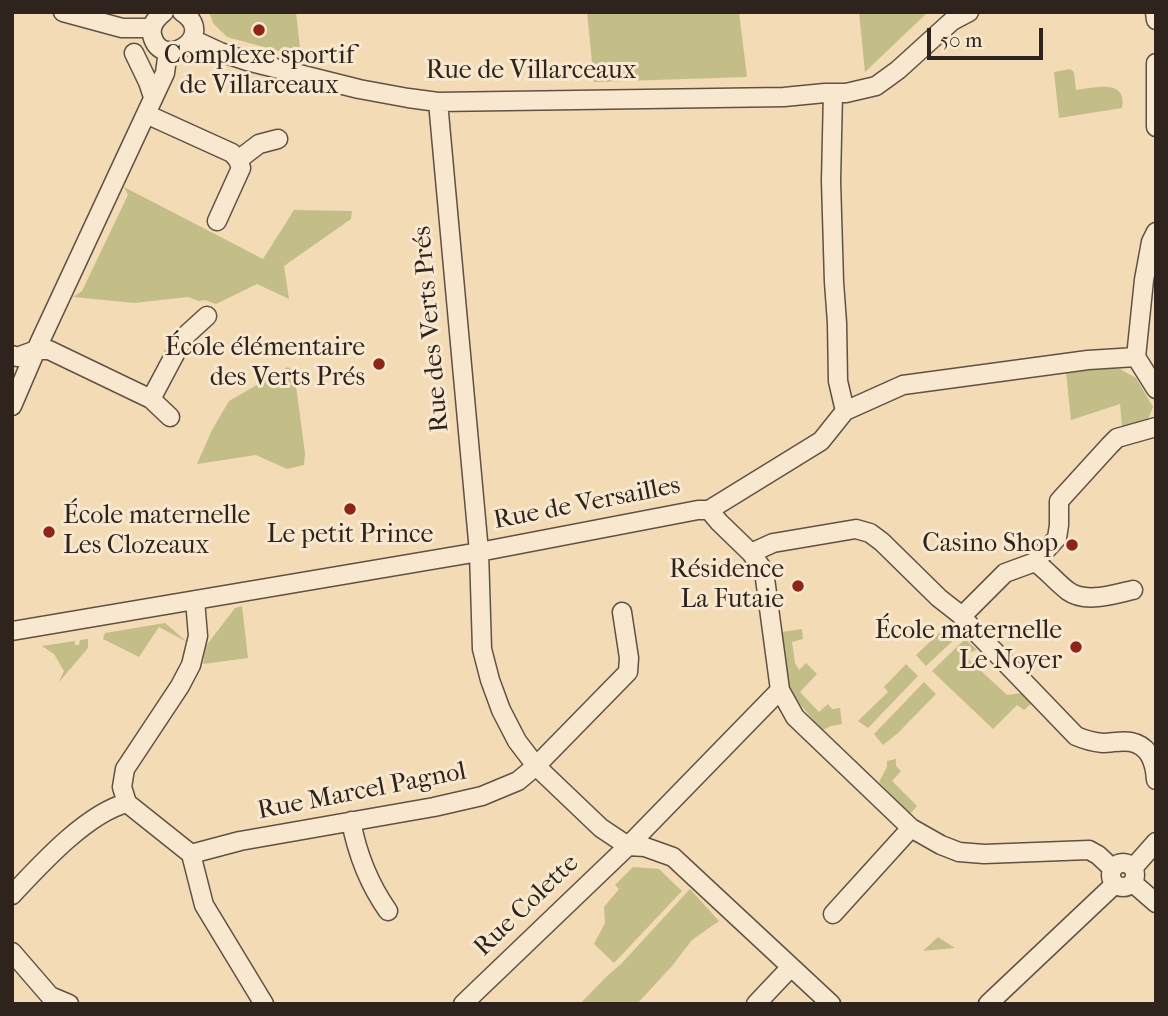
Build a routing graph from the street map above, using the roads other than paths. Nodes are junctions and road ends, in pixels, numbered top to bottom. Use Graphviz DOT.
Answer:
graph roads {
  1 [pos="63,12"];
  2 [pos="164,12"];
  3 [pos="182,12"];
  4 [pos="1155,12"];
  5 [pos="959,14"];
  6 [pos="1156,20"];
  7 [pos="152,28"];
  8 [pos="192,39"];
  9 [pos="167,51"];
  10 [pos="134,52"];
  11 [pos="1156,63"];
  12 [pos="833,93"];
  13 [pos="794,96"];
  14 [pos="438,102"];
  15 [pos="150,106"];
  16 [pos="832,121"];
  17 [pos="1156,127"];
  18 [pos="278,139"];
  19 [pos="238,160"];
  20 [pos="217,221"];
  21 [pos="1156,232"];
  22 [pos="207,316"];
  23 [pos="36,350"];
  24 [pos="12,355"];
  25 [pos="1136,356"];
  26 [pos="1156,389"];
  27 [pos="151,399"];
  28 [pos="12,406"];
  29 [pos="845,411"];
  30 [pos="170,417"];
  31 [pos="1156,427"];
  32 [pos="709,510"];
  33 [pos="479,552"];
  34 [pos="751,553"];
  35 [pos="1035,562"];
  36 [pos="1133,590"];
  37 [pos="195,600"];
  38 [pos="622,612"];
  39 [pos="964,618"];
  40 [pos="12,631"];
  41 [pos="780,690"];
  42 [pos="536,766"];
  43 [pos="1156,780"];
  44 [pos="127,803"];
  45 [pos="351,821"];
  46 [pos="911,828"];
  47 [pos="1156,842"];
  48 [pos="628,846"];
  49 [pos="191,854"];
  50 [pos="1123,876"];
  51 [pos="12,895"];
  52 [pos="1156,903"];
  53 [pos="388,911"];
  54 [pos="832,914"];
  55 [pos="12,952"];
  56 [pos="792,967"];
  57 [pos="69,1004"];
  58 [pos="264,1004"];
  59 [pos="463,1004"];
  60 [pos="756,1004"];
  61 [pos="831,1004"];
  62 [pos="988,1004"];
  1 -- 7 [label="street"];
  2 -- 7 [label="street"];
  3 -- 8 [label="street"];
  4 -- 6 [label="street"];
  5 -- 12 [label="street, Rue de Villarceaux"];
  7 -- 9 [label="street"];
  8 -- 9 [label="street"];
  8 -- 14 [label="street, Rue de Villarceaux"];
  9 -- 15 [label="street"];
  10 -- 15 [label="street"];
  11 -- 17 [label="street"];
  12 -- 13 [label="street, Rue de Villarceaux"];
  12 -- 16 [label="street"];
  13 -- 14 [label="street, Rue de Villarceaux"];
  13 -- 16 [label="street"];
  14 -- 33 [label="street, Rue des Verts Prés"];
  15 -- 19 [label="street"];
  15 -- 23 [label="street"];
  16 -- 29 [label="street"];
  18 -- 19 [label="street"];
  19 -- 20 [label="street"];
  21 -- 25 [label="street"];
  22 -- 27 [label="street"];
  23 -- 24 [label="street"];
  23 -- 27 [label="street"];
  23 -- 28 [label="street"];
  25 -- 26 [label="street"];
  25 -- 29 [label="street, Rue de Versailles"];
  27 -- 30 [label="street"];
  29 -- 32 [label="street, Rue de Versailles"];
  31 -- 35 [label="street"];
  32 -- 33 [label="street, Rue de Versailles"];
  32 -- 34 [label="street"];
  33 -- 37 [label="street, Rue de Versailles"];
  33 -- 42 [label="street, Rue des Verts Prés"];
  34 -- 39 [label="street"];
  34 -- 41 [label="street"];
  35 -- 36 [label="street"];
  35 -- 39 [label="street"];
  37 -- 40 [label="street, Rue de Versailles"];
  37 -- 44 [label="street"];
  38 -- 42 [label="street, Rue Marcel Pagnol"];
  39 -- 43 [label="street"];
  41 -- 46 [label="street"];
  41 -- 48 [label="street, Rue Colette"];
  42 -- 45 [label="street, Rue Marcel Pagnol"];
  42 -- 48 [label="street, Rue des Verts Prés"];
  44 -- 49 [label="street"];
  44 -- 51 [label="street"];
  45 -- 49 [label="street, Rue Marcel Pagnol"];
  45 -- 53 [label="street"];
  46 -- 50 [label="street"];
  46 -- 54 [label="street"];
  47 -- 50 [label="street"];
  48 -- 56 [label="street"];
  48 -- 59 [label="street, Rue Colette"];
  49 -- 58 [label="street"];
  50 -- 52 [label="street"];
  50 -- 62 [label="street"];
  55 -- 57 [label="street"];
  56 -- 60 [label="street"];
  56 -- 61 [label="street"];
}
